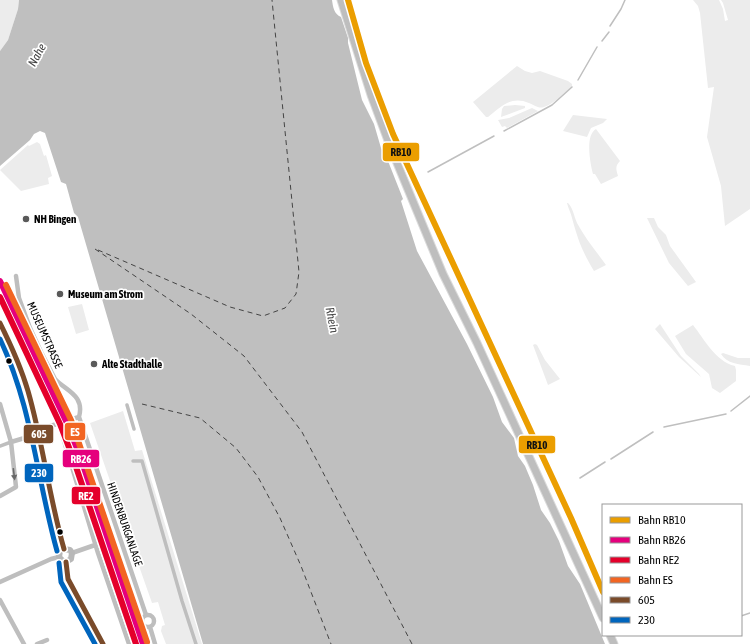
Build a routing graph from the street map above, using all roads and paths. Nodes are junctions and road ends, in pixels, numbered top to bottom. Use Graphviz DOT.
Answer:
graph roads {
  1 [pos="341,0"];
  2 [pos="16,276"];
  3 [pos="1,326"];
  4 [pos="0,404"];
  5 [pos="127,406"];
  6 [pos="79,417"];
  7 [pos="59,424"];
  8 [pos="134,429"];
  9 [pos="38,434"];
  10 [pos="11,442"];
  11 [pos="0,446"];
  12 [pos="133,461"];
  13 [pos="0,496"];
  14 [pos="95,545"];
  15 [pos="64,549"];
  16 [pos="72,554"];
  17 [pos="59,557"];
  18 [pos="66,562"];
  19 [pos="0,582"];
  20 [pos="1,603"];
  21 [pos="146,615"];
  22 [pos="602,616"];
  23 [pos="150,627"];
  24 [pos="47,640"];
  25 [pos="24,644"];
  26 [pos="37,644"];
  27 [pos="103,644"];
  28 [pos="129,644"];
  29 [pos="155,644"];
  30 [pos="196,644"];
  1 -- 22 [label="main road"];
  2 -- 6 [label="street, MUSEUMSTRASSE"];
  3 -- 9 [label="main road"];
  4 -- 10 [label="street"];
  5 -- 8 [label="street"];
  6 -- 7 [label="street"];
  6 -- 21 [label="street, HINDENBURGANLAGE"];
  7 -- 9 [label="street"];
  7 -- 14 [label="street"];
  9 -- 10 [label="street"];
  9 -- 15 [label="main road"];
  10 -- 11 [label="street"];
  10 -- 13 [label="street, one-way"];
  12 -- 30 [label="street"];
  14 -- 16 [label="street"];
  14 -- 28 [label="street"];
  15 -- 16 [label="main road"];
  15 -- 17 [label="main road"];
  16 -- 18 [label="main road"];
  17 -- 18 [label="main road"];
  17 -- 19 [label="street"];
  18 -- 27 [label="main road"];
  20 -- 25 [label="street"];
  21 -- 23 [label="street"];
  21 -- 23 [label="street"];
  23 -- 29 [label="street"];
  24 -- 26 [label="street"];
}
